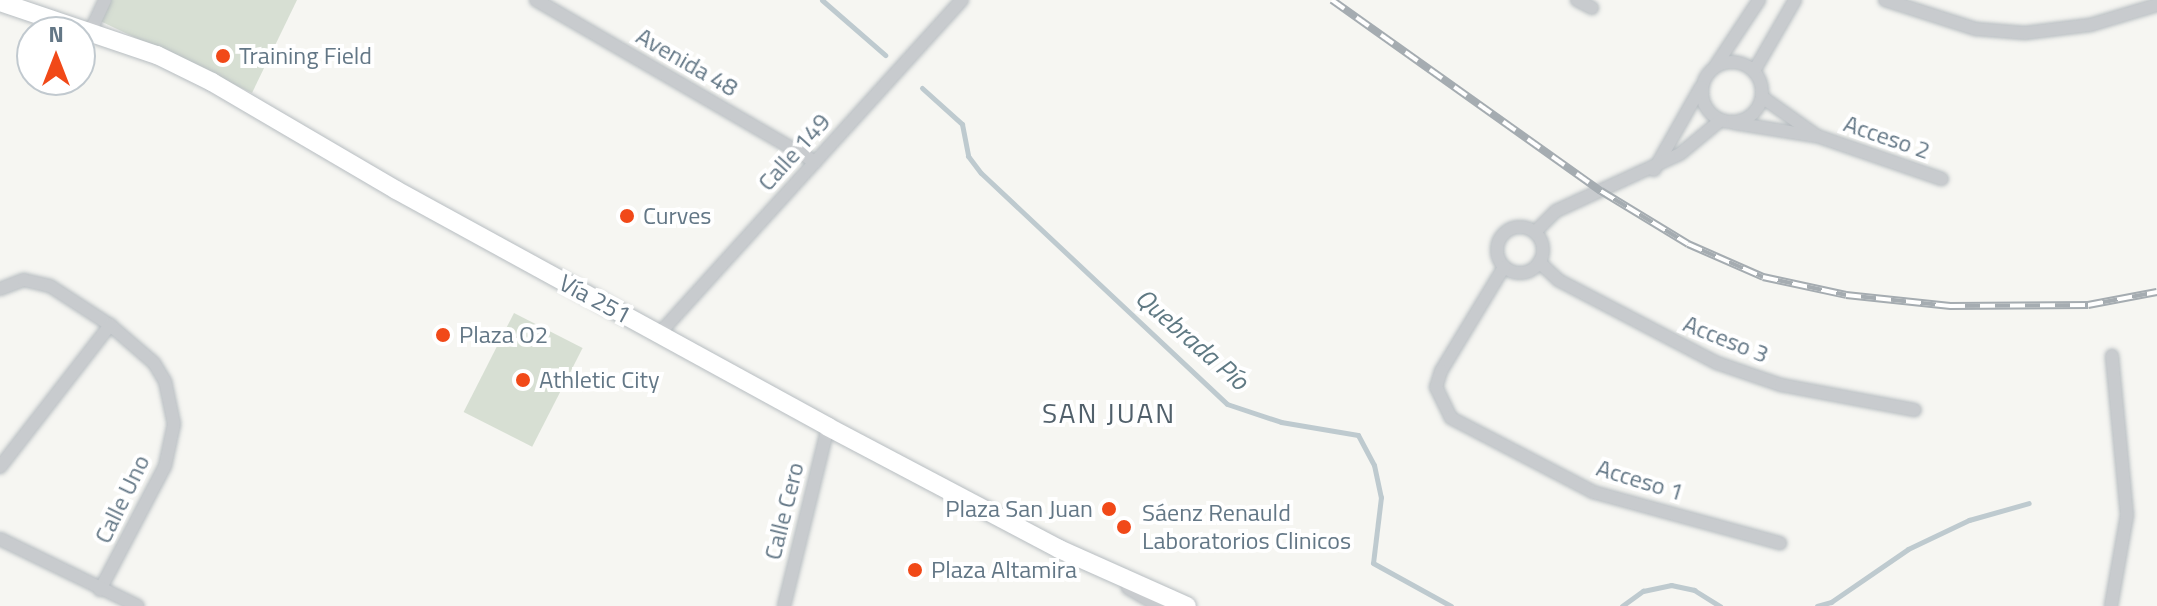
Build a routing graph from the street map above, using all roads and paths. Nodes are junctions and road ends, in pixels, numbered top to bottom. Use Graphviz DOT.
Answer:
graph roads {
  1 [pos="105,0"];
  2 [pos="536,0"];
  3 [pos="962,0"];
  4 [pos="1577,0"];
  5 [pos="1759,0"];
  6 [pos="1795,0"];
  7 [pos="1885,0"];
  8 [pos="0,2"];
  9 [pos="2157,5"];
  10 [pos="1592,8"];
  11 [pos="46,16"];
  12 [pos="96,19"];
  13 [pos="96,32"];
  14 [pos="1716,65"];
  15 [pos="1754,71"];
  16 [pos="1701,87"];
  17 [pos="1762,97"];
  18 [pos="1727,121"];
  19 [pos="1817,136"];
  20 [pos="815,162"];
  21 [pos="1654,170"];
  22 [pos="1942,179"];
  23 [pos="1535,232"];
  24 [pos="1539,262"];
  25 [pos="1504,267"];
  26 [pos="0,289"];
  27 [pos="110,325"];
  28 [pos="659,334"];
  29 [pos="2112,356"];
  30 [pos="1915,410"];
  31 [pos="828,427"];
  32 [pos="0,467"];
  33 [pos="0,539"];
  34 [pos="1780,543"];
  35 [pos="1059,549"];
  36 [pos="100,590"];
  37 [pos="138,606"];
  38 [pos="784,606"];
  39 [pos="1159,606"];
  40 [pos="1187,606"];
  41 [pos="2111,606"];
  1 -- 12 [label="street"];
  2 -- 20 [label="street, Avenida 48"];
  3 -- 20 [label="street, Calle 149"];
  4 -- 10 [label="street"];
  5 -- 14 [label="street"];
  6 -- 15 [label="street"];
  7 -- 9 [label="street"];
  8 -- 11 [label="main road, Vía 251"];
  13 -- 28 [label="main road, Vía 251"];
  14 -- 15 [label="street"];
  14 -- 16 [label="street"];
  15 -- 17 [label="street"];
  16 -- 18 [label="street"];
  16 -- 21 [label="street"];
  17 -- 18 [label="street"];
  17 -- 19 [label="street, Acceso 2"];
  18 -- 19 [label="street, Acceso 2"];
  18 -- 21 [label="street"];
  19 -- 22 [label="street, Acceso 2"];
  20 -- 28 [label="street, Calle 149"];
  21 -- 23 [label="street"];
  23 -- 24 [label="street"];
  23 -- 25 [label="street"];
  24 -- 25 [label="street"];
  24 -- 30 [label="street, Acceso 3"];
  25 -- 34 [label="street, Acceso 1"];
  26 -- 27 [label="street"];
  27 -- 32 [label="street"];
  27 -- 36 [label="street, Calle Uno"];
  28 -- 31 [label="main road, Vía 251"];
  29 -- 41 [label="street"];
  31 -- 35 [label="main road, Vía 251"];
  31 -- 38 [label="street, Calle Cero"];
  33 -- 36 [label="street"];
  35 -- 39 [label="street"];
  35 -- 40 [label="main road, Vía 251"];
  36 -- 37 [label="street"];
}
